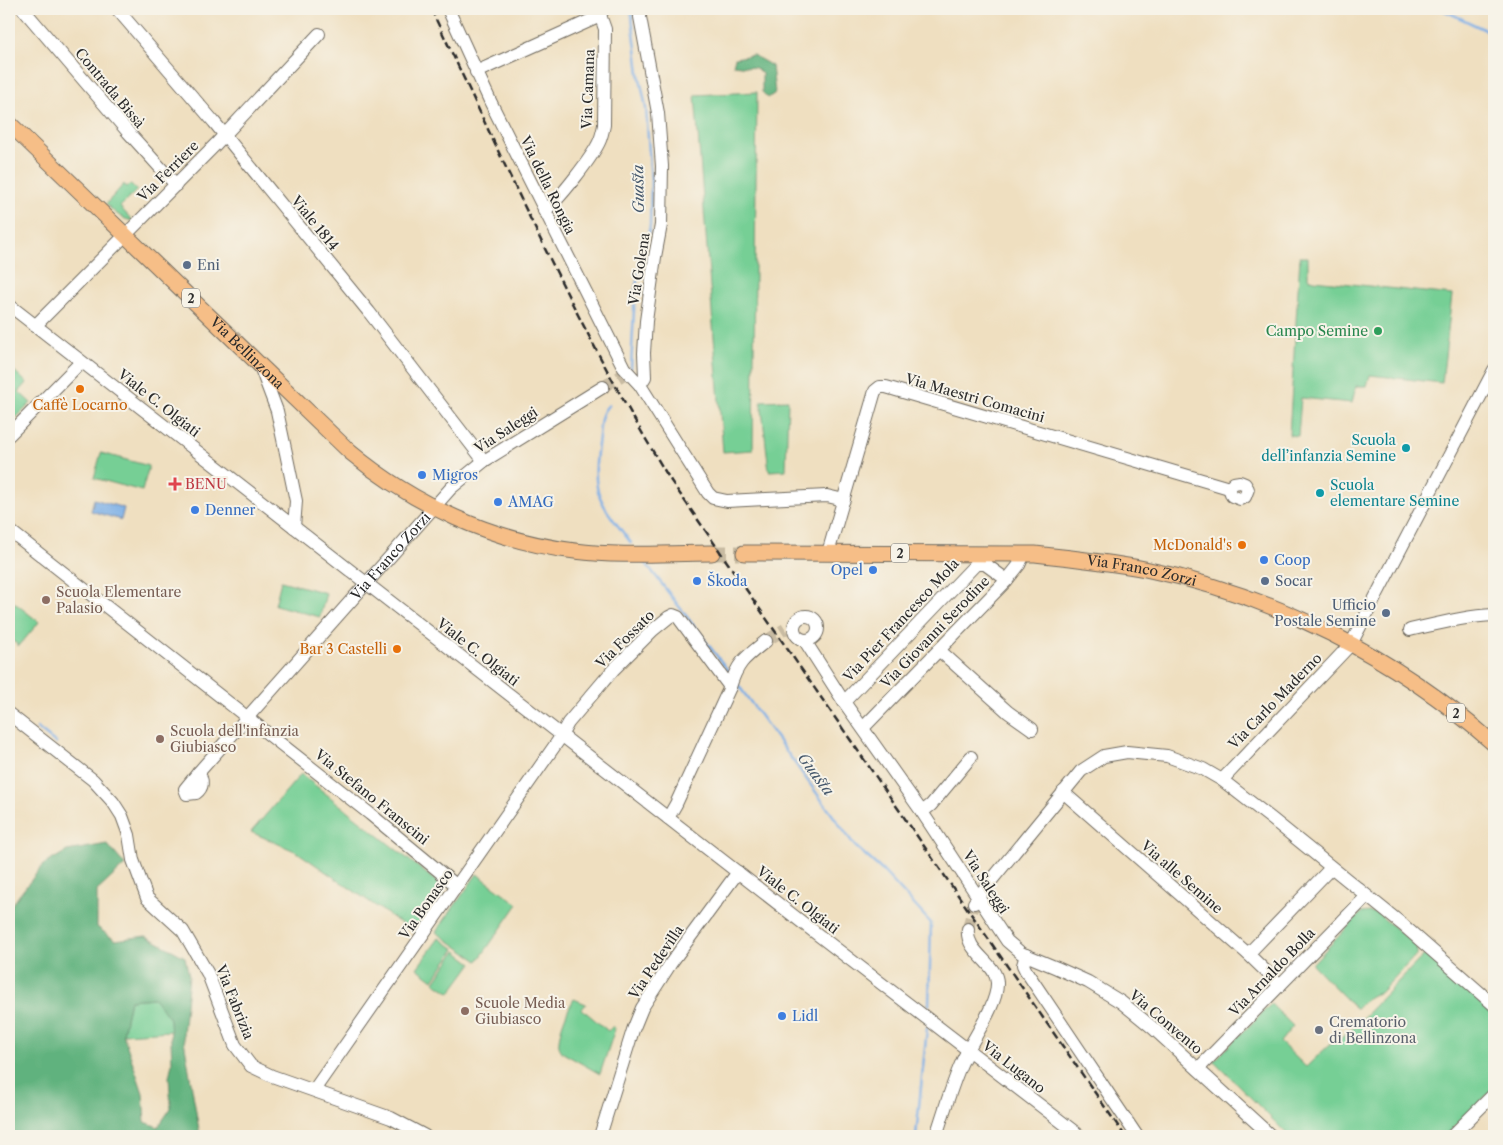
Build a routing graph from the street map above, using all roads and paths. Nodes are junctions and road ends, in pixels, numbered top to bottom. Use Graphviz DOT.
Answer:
graph roads {
  1 [pos="23,9"];
  2 [pos="117,9"];
  3 [pos="448,9"];
  4 [pos="640,9"];
  5 [pos="602,12"];
  6 [pos="319,34"];
  7 [pos="476,72"];
  8 [pos="9,123"];
  9 [pos="225,136"];
  10 [pos="176,185"];
  11 [pos="544,211"];
  12 [pos="125,234"];
  13 [pos="9,305"];
  14 [pos="35,326"];
  15 [pos="258,361"];
  16 [pos="81,362"];
  17 [pos="1494,370"];
  18 [pos="640,385"];
  19 [pos="603,387"];
  20 [pos="9,435"];
  21 [pos="484,461"];
  22 [pos="293,488"];
  23 [pos="1229,488"];
  24 [pos="844,500"];
  25 [pos="432,508"];
  26 [pos="272,509"];
  27 [pos="294,527"];
  28 [pos="9,530"];
  29 [pos="712,553"];
  30 [pos="744,553"];
  31 [pos="828,553"];
  32 [pos="1024,554"];
  33 [pos="1007,580"];
  34 [pos="366,583"];
  35 [pos="1494,615"];
  36 [pos="1410,630"];
  37 [pos="805,640"];
  38 [pos="766,641"];
  39 [pos="1351,644"];
  40 [pos="939,650"];
  41 [pos="731,684"];
  42 [pos="844,702"];
  43 [pos="9,714"];
  44 [pos="248,717"];
  45 [pos="863,728"];
  46 [pos="1032,729"];
  47 [pos="561,735"];
  48 [pos="1494,744"];
  49 [pos="971,757"];
  50 [pos="198,773"];
  51 [pos="1222,780"];
  52 [pos="1063,792"];
  53 [pos="922,812"];
  54 [pos="668,818"];
  55 [pos="1331,868"];
  56 [pos="738,872"];
  57 [pos="457,886"];
  58 [pos="1366,897"];
  59 [pos="976,900"];
  60 [pos="968,929"];
  61 [pos="1248,954"];
  62 [pos="1026,955"];
  63 [pos="1280,985"];
  64 [pos="1494,1005"];
  65 [pos="930,1020"];
  66 [pos="967,1049"];
  67 [pos="1198,1069"];
  68 [pos="314,1090"];
  69 [pos="1494,1094"];
  70 [pos="425,1136"];
  71 [pos="600,1136"];
  72 [pos="936,1136"];
  73 [pos="1080,1136"];
  74 [pos="1137,1136"];
  75 [pos="1271,1136"];
  76 [pos="1452,1136"];
  1 -- 10 [label="street, Contrada Bissà"];
  2 -- 9 [label="street, Viale 1814"];
  3 -- 7 [label="street, Via della Rongia"];
  4 -- 18 [label="street, Via Golena"];
  5 -- 7 [label="street"];
  5 -- 11 [label="street, Via Camana"];
  6 -- 9 [label="street, Via Ferriere"];
  7 -- 11 [label="street, Via della Rongia"];
  8 -- 12 [label="main road, Via Bellinzona / 2"];
  9 -- 10 [label="street, Via Ferriere"];
  9 -- 21 [label="street, Viale 1814"];
  10 -- 12 [label="street, Via Ferriere"];
  11 -- 18 [label="street, Via della Rongia"];
  12 -- 14 [label="street, Via Ferriere"];
  12 -- 15 [label="main road, Via Bellinzona / 2"];
  13 -- 14 [label="street, Viale C. Olgiati"];
  14 -- 16 [label="street, Viale C. Olgiati"];
  15 -- 22 [label="street"];
  15 -- 25 [label="main road, Via Bellinzona / 2"];
  16 -- 20 [label="street"];
  16 -- 26 [label="street, Viale C. Olgiati"];
  17 -- 39 [label="street, Via Carlo Maderno"];
  18 -- 24 [label="street"];
  19 -- 21 [label="street, Via Saleggi"];
  21 -- 25 [label="street, Via Saleggi"];
  22 -- 26 [label="street"];
  22 -- 27 [label="street"];
  23 -- 24 [label="street, Via Maestri Comacini"];
  24 -- 31 [label="street, Via Maestri Comacini"];
  25 -- 29 [label="main road, Via Franco Zorzi / 2"];
  25 -- 34 [label="street, Via Franco Zorzi"];
  26 -- 27 [label="street, Viale C. Olgiati"];
  27 -- 34 [label="street, Viale C. Olgiati"];
  28 -- 44 [label="street, Via Stefano Franscini"];
  30 -- 31 [label="main road, Via Franco Zorzi / 2"];
  31 -- 32 [label="main road, Via Franco Zorzi / 2"];
  32 -- 33 [label="street, Via Giovanni Serodine"];
  32 -- 39 [label="main road, Via Franco Zorzi / 2"];
  33 -- 40 [label="street, Via Giovanni Serodine"];
  33 -- 42 [label="street, Via Pier Francesco Mola"];
  34 -- 44 [label="street, Via Franco Zorzi"];
  34 -- 47 [label="street, Viale C. Olgiati"];
  35 -- 36 [label="street"];
  37 -- 37 [label="street, Via Saleggi"];
  37 -- 42 [label="street, Via Saleggi"];
  38 -- 41 [label="street"];
  39 -- 48 [label="main road, Via Franco Zorzi / 2"];
  39 -- 51 [label="street, Via Carlo Maderno"];
  40 -- 45 [label="street, Via Giovanni Serodine"];
  40 -- 46 [label="street"];
  41 -- 47 [label="street, Via Fossato"];
  41 -- 54 [label="street"];
  42 -- 45 [label="street, Via Saleggi"];
  43 -- 68 [label="street, Via Fabrizia"];
  44 -- 50 [label="street, Via Franco Zorzi"];
  44 -- 57 [label="street, Via Stefano Franscini"];
  45 -- 53 [label="street, Via Saleggi"];
  47 -- 54 [label="street, Viale C. Olgiati"];
  47 -- 57 [label="street, Via Bonasco"];
  49 -- 53 [label="street"];
  51 -- 52 [label="street"];
  51 -- 55 [label="street"];
  52 -- 59 [label="street"];
  52 -- 61 [label="street, Via alle Semine"];
  53 -- 59 [label="street, Via Saleggi"];
  54 -- 56 [label="street, Viale C. Olgiati"];
  55 -- 58 [label="street"];
  55 -- 61 [label="street"];
  56 -- 65 [label="street, Viale C. Olgiati"];
  56 -- 71 [label="street, Via Pedevilla"];
  57 -- 68 [label="street, Via Bonasco"];
  58 -- 63 [label="street, Via Arnaldo Bolla"];
  58 -- 64 [label="street"];
  59 -- 62 [label="street, Via Saleggi"];
  60 -- 66 [label="street"];
  61 -- 63 [label="street, Via alle Semine"];
  62 -- 67 [label="street, Via Convento"];
  62 -- 74 [label="street"];
  63 -- 67 [label="street, Via Arnaldo Bolla"];
  65 -- 66 [label="street, Via Lugano"];
  66 -- 72 [label="street"];
  66 -- 73 [label="street, Via Lugano"];
  67 -- 75 [label="street, Via Convento"];
  68 -- 70 [label="street, Via Fabrizia"];
  69 -- 76 [label="street"];
}
